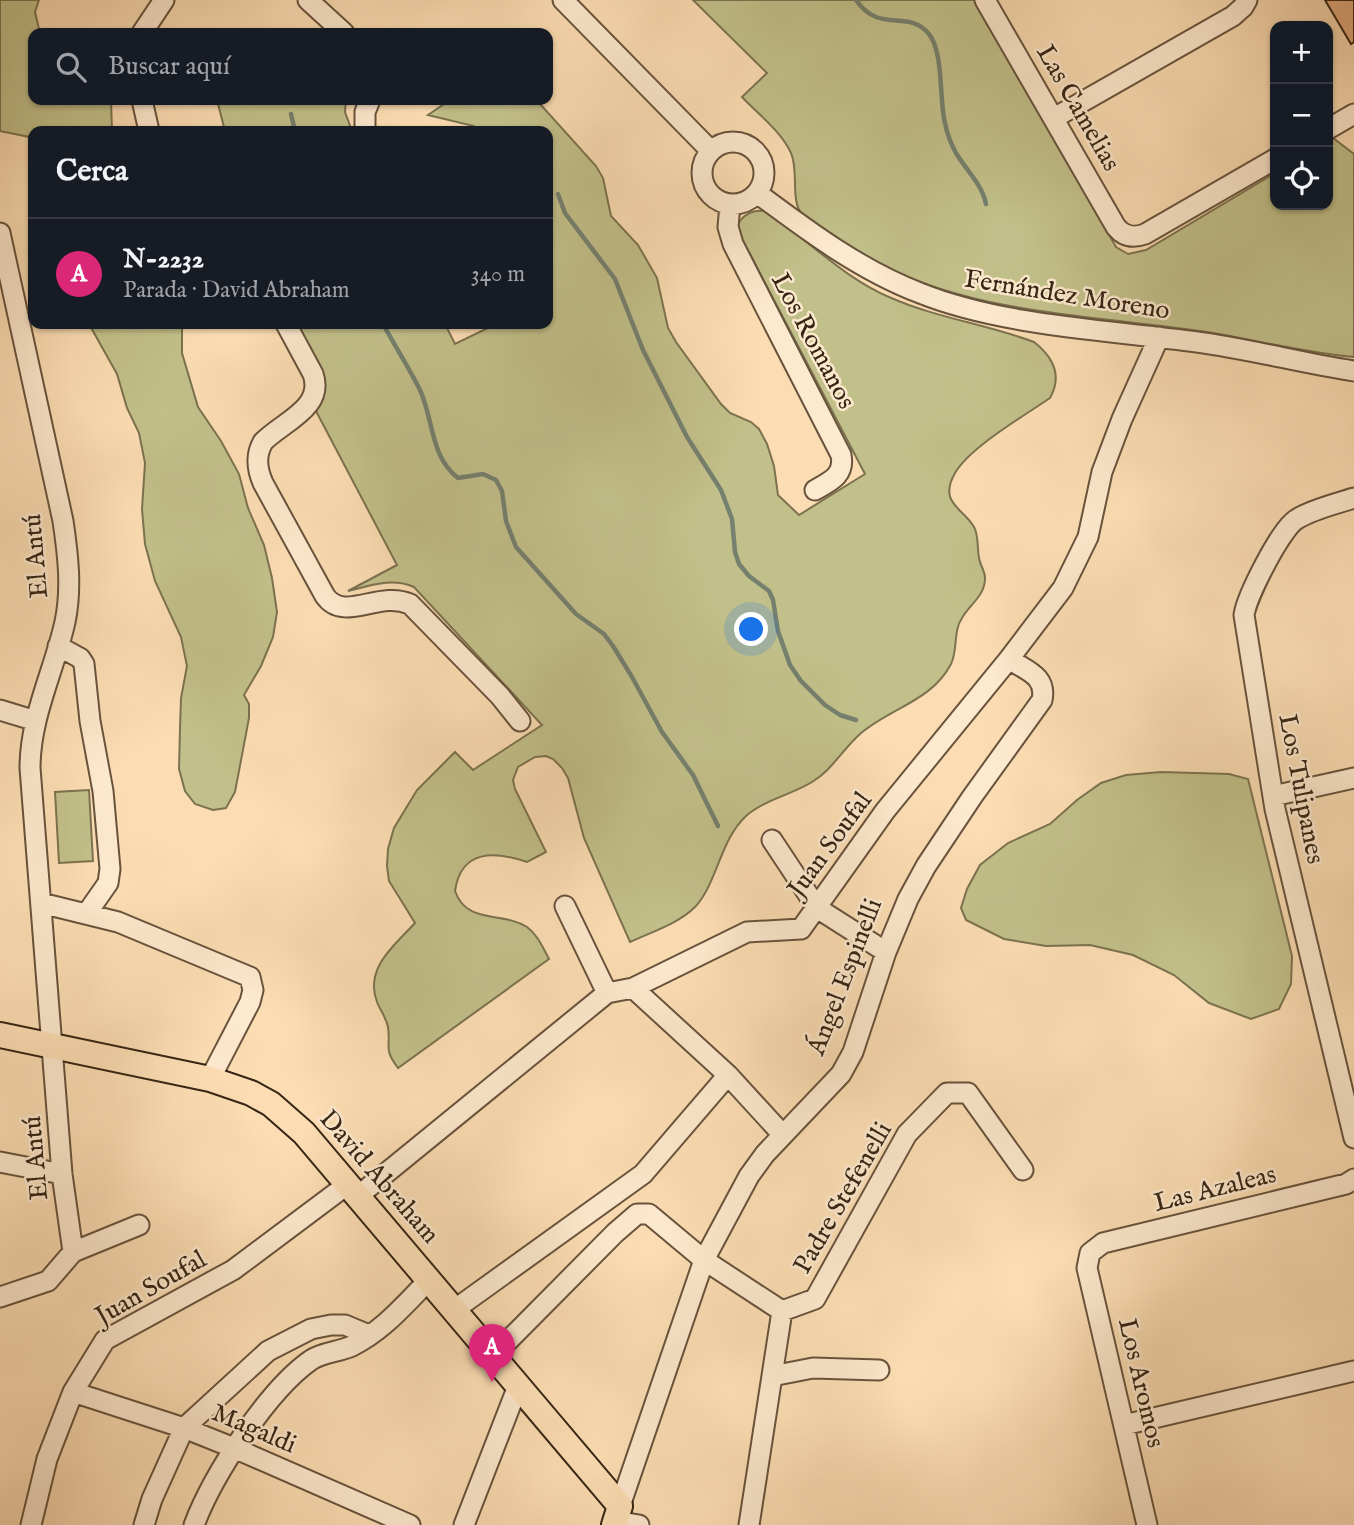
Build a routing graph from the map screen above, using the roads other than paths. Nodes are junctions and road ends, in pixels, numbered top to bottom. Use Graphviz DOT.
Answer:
graph roads {
  1 [pos="164,0"];
  2 [pos="307,0"];
  3 [pos="563,0"];
  4 [pos="985,0"];
  5 [pos="1247,0"];
  6 [pos="145,28"];
  7 [pos="338,28"];
  8 [pos="143,105"];
  9 [pos="368,105"];
  10 [pos="1354,114"];
  11 [pos="1054,118"];
  12 [pos="148,126"];
  13 [pos="365,126"];
  14 [pos="1333,126"];
  15 [pos="711,151"];
  16 [pos="1270,162"];
  17 [pos="757,193"];
  18 [pos="730,204"];
  19 [pos="0,233"];
  20 [pos="289,329"];
  21 [pos="1159,337"];
  22 [pos="1354,371"];
  23 [pos="815,490"];
  24 [pos="1354,498"];
  25 [pos="58,646"];
  26 [pos="1009,659"];
  27 [pos="0,710"];
  28 [pos="36,720"];
  29 [pos="520,721"];
  30 [pos="1354,778"];
  31 [pos="1273,796"];
  32 [pos="772,840"];
  33 [pos="41,903"];
  34 [pos="565,906"];
  35 [pos="817,908"];
  36 [pos="87,913"];
  37 [pos="886,952"];
  38 [pos="633,988"];
  39 [pos="607,993"];
  40 [pos="0,1035"];
  41 [pos="53,1047"];
  42 [pos="728,1075"];
  43 [pos="210,1079"];
  44 [pos="1348,1086"];
  45 [pos="782,1134"];
  46 [pos="1354,1138"];
  47 [pos="0,1162"];
  48 [pos="1023,1170"];
  49 [pos="62,1174"];
  50 [pos="1354,1179"];
  51 [pos="353,1190"];
  52 [pos="139,1225"];
  53 [pos="73,1252"];
  54 [pos="1090,1253"];
  55 [pos="704,1260"];
  56 [pos="429,1280"];
  57 [pos="0,1297"];
  58 [pos="454,1310"];
  59 [pos="782,1311"];
  60 [pos="369,1335"];
  61 [pos="493,1356"];
  62 [pos="879,1370"];
  63 [pos="1354,1371"];
  64 [pos="772,1376"];
  65 [pos="519,1386"];
  66 [pos="74,1392"];
  67 [pos="1124,1425"];
  68 [pos="184,1428"];
  69 [pos="234,1448"];
  70 [pos="622,1519"];
  71 [pos="31,1525"];
  72 [pos="144,1525"];
  73 [pos="194,1525"];
  74 [pos="410,1525"];
  75 [pos="464,1525"];
  76 [pos="749,1525"];
  77 [pos="1147,1525"];
  1 -- 6 [label="street"];
  2 -- 7 [label="street"];
  3 -- 15 [label="street"];
  4 -- 11 [label="street, Las Camelias"];
  5 -- 11 [label="street"];
  8 -- 12 [label="street"];
  9 -- 13 [label="street"];
  10 -- 14 [label="street"];
  11 -- 16 [label="street, Las Camelias"];
  15 -- 17 [label="street"];
  15 -- 18 [label="street"];
  17 -- 18 [label="street"];
  17 -- 21 [label="street, Fernández Moreno"];
  18 -- 23 [label="street, Los Romanos"];
  19 -- 25 [label="street, El Antú"];
  20 -- 29 [label="street"];
  21 -- 22 [label="street, Fernández Moreno"];
  21 -- 26 [label="street, Juan Soufal"];
  24 -- 31 [label="street, Los Tulipanes"];
  25 -- 28 [label="street, El Antú"];
  25 -- 36 [label="street"];
  26 -- 35 [label="street, Juan Soufal"];
  26 -- 37 [label="street, Ángel Espinelli"];
  27 -- 28 [label="street"];
  28 -- 33 [label="street, El Antú"];
  30 -- 31 [label="street"];
  31 -- 44 [label="street, Los Tulipanes"];
  32 -- 35 [label="street"];
  33 -- 36 [label="street"];
  33 -- 41 [label="street, El Antú"];
  34 -- 39 [label="street"];
  35 -- 37 [label="street"];
  35 -- 38 [label="street, Juan Soufal"];
  36 -- 43 [label="street"];
  37 -- 45 [label="street, Ángel Espinelli"];
  38 -- 39 [label="street, Juan Soufal"];
  38 -- 42 [label="street"];
  39 -- 51 [label="street, Juan Soufal"];
  40 -- 41 [label="main road, David Abraham"];
  41 -- 43 [label="main road, David Abraham"];
  41 -- 49 [label="street, El Antú"];
  42 -- 45 [label="street"];
  42 -- 58 [label="street"];
  43 -- 51 [label="main road, David Abraham"];
  44 -- 46 [label="street, Los Tulipanes"];
  45 -- 55 [label="street, Ángel Espinelli"];
  47 -- 49 [label="street"];
  48 -- 59 [label="street, Padre Stefenelli"];
  49 -- 53 [label="street, El Antú"];
  50 -- 54 [label="street, Las Azaleas"];
  51 -- 56 [label="main road, David Abraham"];
  51 -- 66 [label="street, Juan Soufal"];
  52 -- 53 [label="street"];
  53 -- 57 [label="street"];
  54 -- 67 [label="street, Los Aromos"];
  55 -- 59 [label="street"];
  55 -- 61 [label="street"];
  55 -- 70 [label="street, Ángel Espinelli"];
  56 -- 58 [label="main road, David Abraham"];
  56 -- 60 [label="street"];
  58 -- 61 [label="main road, David Abraham"];
  59 -- 64 [label="street"];
  60 -- 68 [label="street"];
  60 -- 69 [label="street"];
  61 -- 65 [label="main road, David Abraham"];
  62 -- 64 [label="street"];
  63 -- 67 [label="street"];
  64 -- 76 [label="street"];
  65 -- 70 [label="main road, David Abraham"];
  65 -- 75 [label="street"];
  66 -- 68 [label="street, Magaldi"];
  66 -- 71 [label="street, Juan Soufal"];
  67 -- 77 [label="street, Los Aromos"];
  68 -- 69 [label="street, Magaldi"];
  68 -- 72 [label="street"];
  69 -- 73 [label="street"];
  69 -- 74 [label="street, Magaldi"];
}
